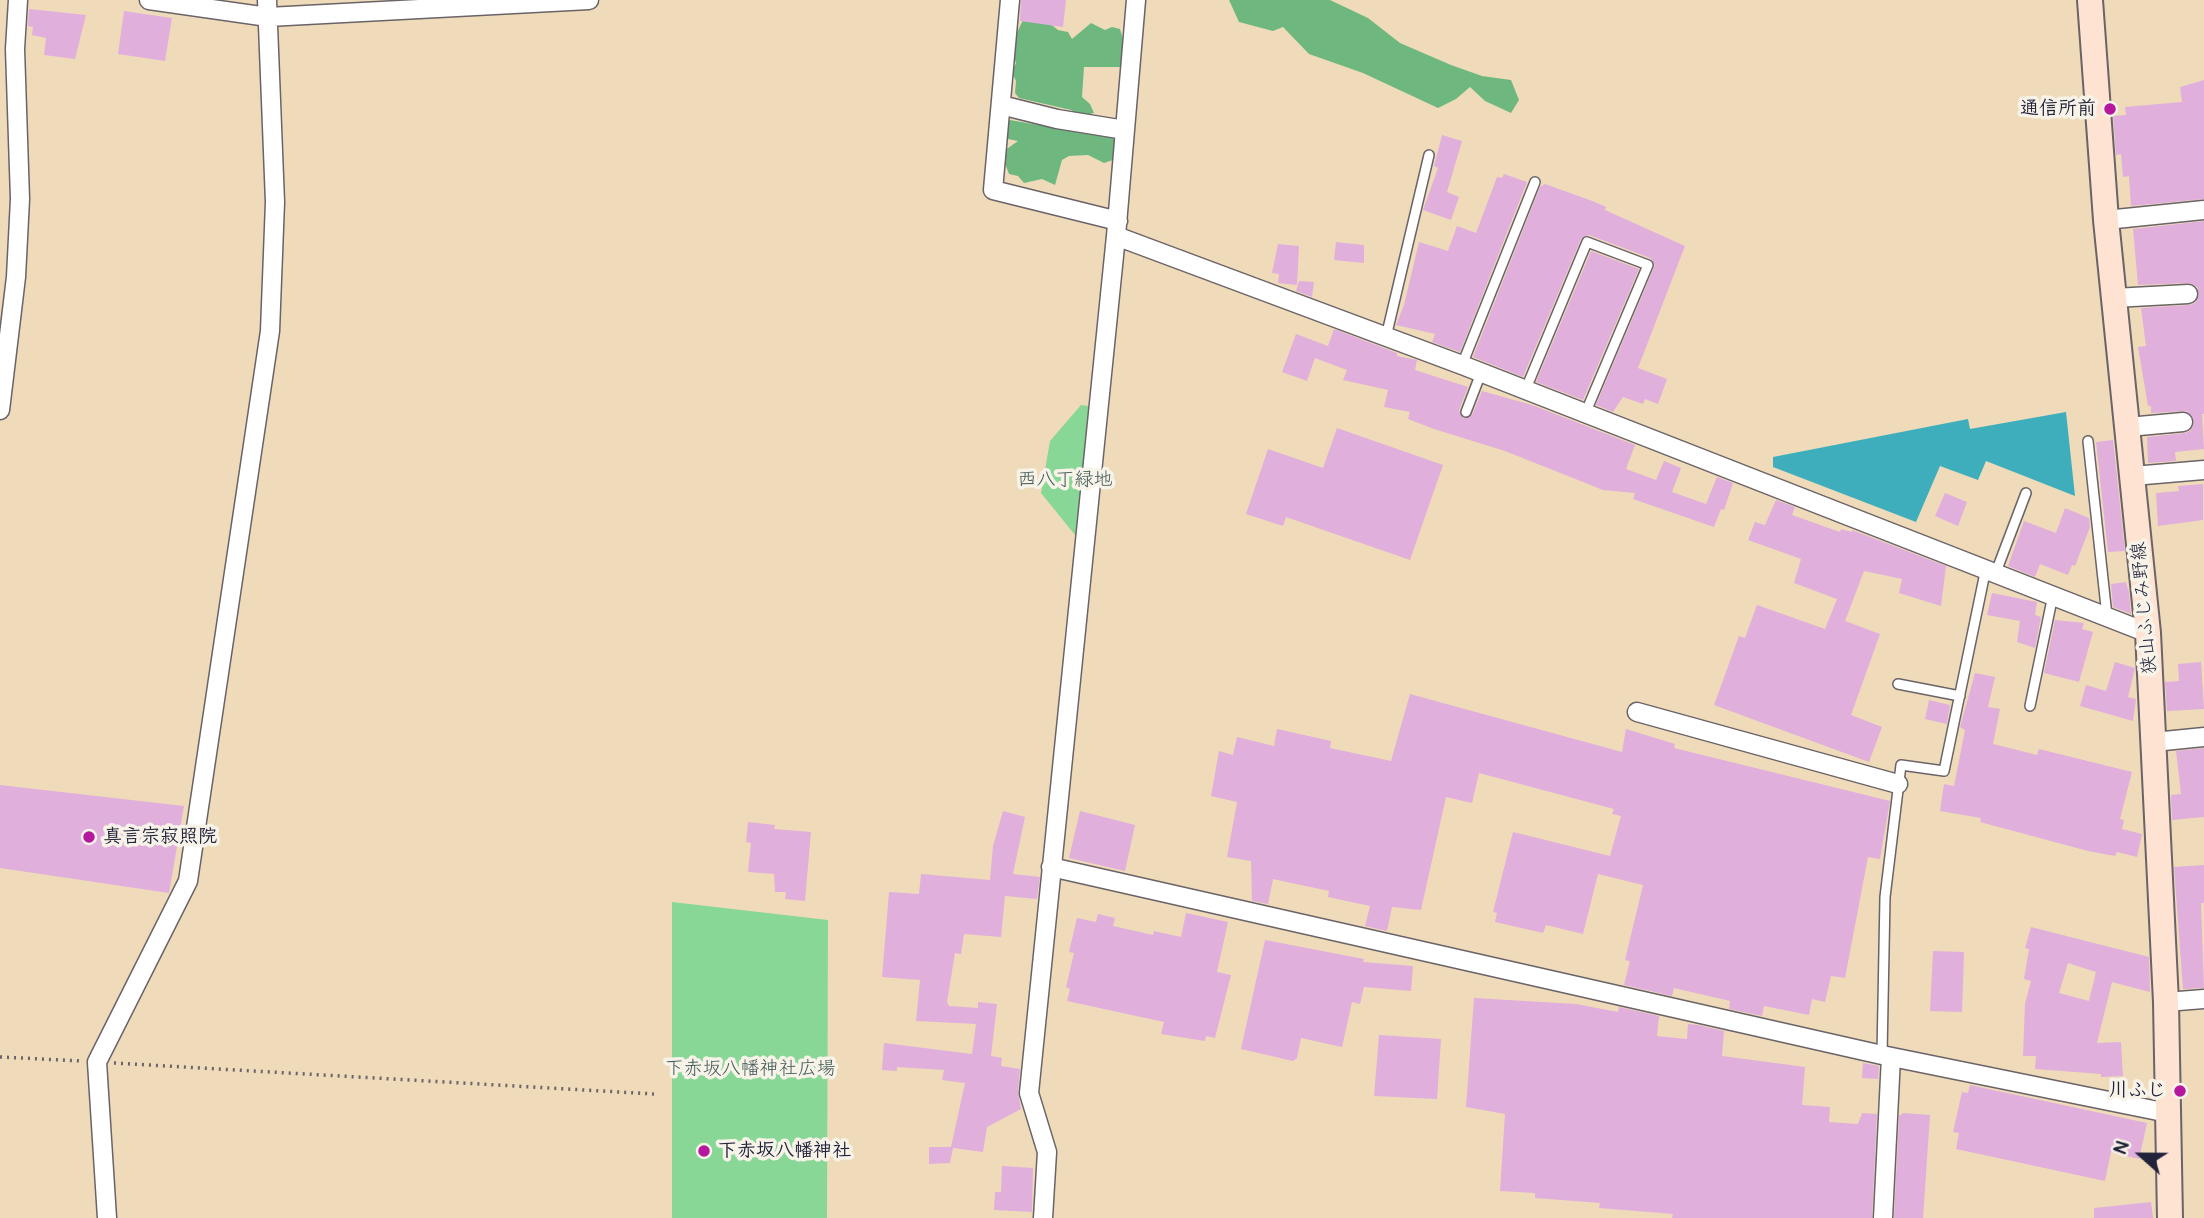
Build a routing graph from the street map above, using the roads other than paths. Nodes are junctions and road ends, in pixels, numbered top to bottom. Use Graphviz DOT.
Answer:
graph roads {
  1 [pos="18,0"];
  2 [pos="149,0"];
  3 [pos="589,0"];
  4 [pos="1010,0"];
  5 [pos="1136,0"];
  6 [pos="2090,0"];
  7 [pos="267,9"];
  8 [pos="1001,106"];
  9 [pos="1125,130"];
  10 [pos="1429,155"];
  11 [pos="1535,182"];
  12 [pos="2204,210"];
  13 [pos="2106,220"];
  14 [pos="1117,228"];
  15 [pos="2189,295"];
  16 [pos="2114,298"];
  17 [pos="1386,337"];
  18 [pos="1462,365"];
  19 [pos="1481,373"];
  20 [pos="1525,391"];
  21 [pos="0,410"];
  22 [pos="1466,412"];
  23 [pos="1585,414"];
  24 [pos="2183,422"];
  25 [pos="2128,428"];
  26 [pos="2088,440"];
  27 [pos="2204,470"];
  28 [pos="2133,476"];
  29 [pos="2026,494"];
  30 [pos="1991,570"];
  31 [pos="2053,595"];
  32 [pos="2107,616"];
  33 [pos="2148,633"];
  34 [pos="1898,684"];
  35 [pos="1960,696"];
  36 [pos="2030,706"];
  37 [pos="1637,712"];
  38 [pos="2204,737"];
  39 [pos="2154,742"];
  40 [pos="1898,783"];
  41 [pos="1051,867"];
  42 [pos="2204,999"];
  43 [pos="2166,1003"];
  44 [pos="1886,1056"];
  45 [pos="2168,1113"];
  46 [pos="107,1218"];
  47 [pos="1043,1218"];
  48 [pos="1883,1218"];
  49 [pos="2170,1218"];
  1 -- 21 [label="street"];
  2 -- 7 [label="street"];
  3 -- 7 [label="street"];
  4 -- 8 [label="street"];
  5 -- 9 [label="street"];
  6 -- 13 [label="main road, 狭山ふじみ野線"];
  7 -- 46 [label="street"];
  8 -- 9 [label="street"];
  8 -- 14 [label="street"];
  9 -- 14 [label="street"];
  10 -- 17 [label="lane"];
  11 -- 18 [label="lane"];
  12 -- 13 [label="street"];
  13 -- 16 [label="main road, 狭山ふじみ野線"];
  14 -- 17 [label="street"];
  14 -- 41 [label="street"];
  15 -- 16 [label="street"];
  16 -- 25 [label="main road, 狭山ふじみ野線"];
  17 -- 18 [label="street"];
  18 -- 19 [label="street"];
  19 -- 20 [label="street"];
  19 -- 22 [label="lane"];
  20 -- 23 [label="street"];
  20 -- 23 [label="lane"];
  23 -- 30 [label="street"];
  24 -- 25 [label="street"];
  25 -- 28 [label="main road, 狭山ふじみ野線"];
  26 -- 32 [label="lane"];
  27 -- 28 [label="street"];
  28 -- 33 [label="main road, 狭山ふじみ野線"];
  29 -- 30 [label="lane"];
  30 -- 31 [label="street"];
  30 -- 35 [label="lane"];
  31 -- 32 [label="street"];
  31 -- 36 [label="lane"];
  32 -- 33 [label="street"];
  33 -- 39 [label="main road, 狭山ふじみ野線"];
  34 -- 35 [label="lane"];
  35 -- 40 [label="lane"];
  37 -- 40 [label="street"];
  38 -- 39 [label="street"];
  39 -- 43 [label="main road, 狭山ふじみ野線"];
  40 -- 44 [label="lane"];
  41 -- 44 [label="street"];
  41 -- 47 [label="street"];
  42 -- 43 [label="street"];
  43 -- 45 [label="main road, 狭山ふじみ野線"];
  44 -- 45 [label="street"];
  44 -- 48 [label="street"];
  45 -- 49 [label="main road, 狭山ふじみ野線"];
}
